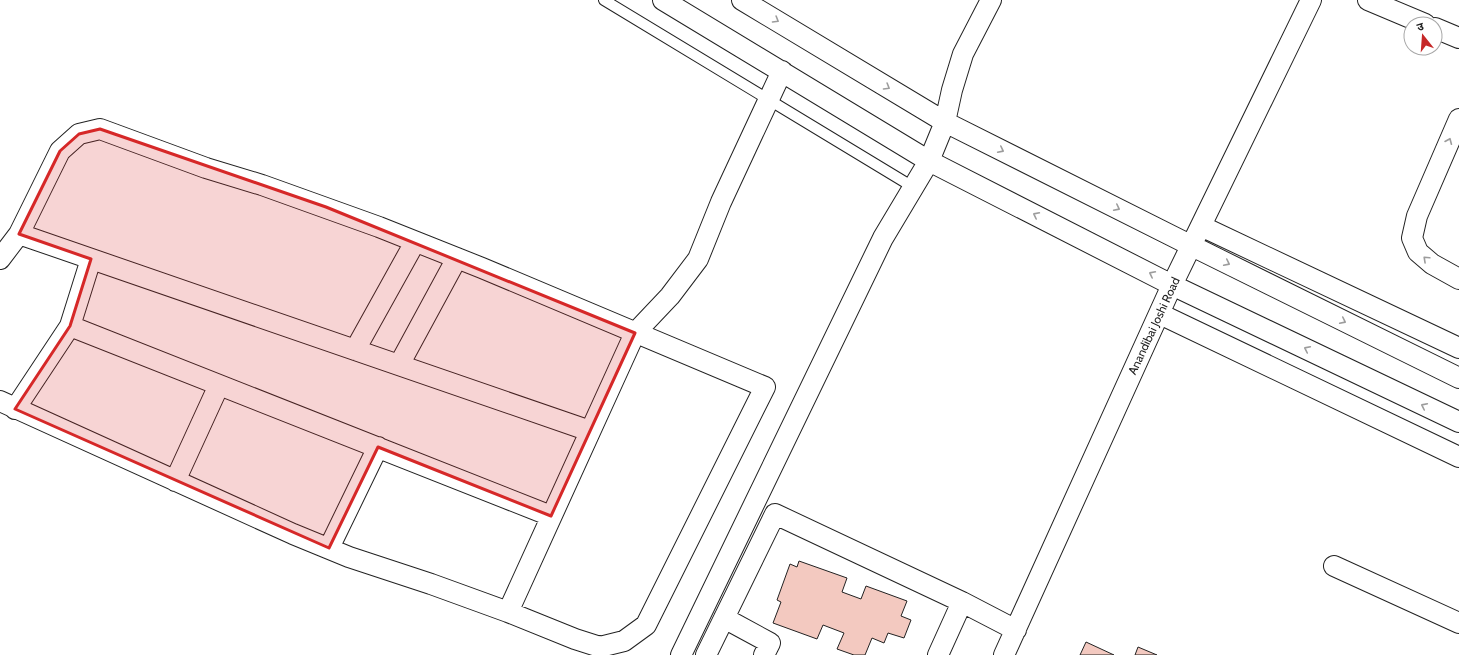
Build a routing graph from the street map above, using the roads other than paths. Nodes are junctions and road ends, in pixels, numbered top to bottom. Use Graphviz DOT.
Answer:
graph roads {
  1 [pos="604,0"];
  2 [pos="663,0"];
  3 [pos="742,0"];
  4 [pos="991,0"];
  5 [pos="1311,0"];
  6 [pos="1368,0"];
  7 [pos="1406,16"];
  8 [pos="1443,31"];
  9 [pos="1459,38"];
  10 [pos="782,71"];
  11 [pos="769,100"];
  12 [pos="1459,119"];
  13 [pos="945,122"];
  14 [pos="929,161"];
  15 [pos="913,187"];
  16 [pos="1201,226"];
  17 [pos="19,234"];
  18 [pos="414,242"];
  19 [pos="1192,246"];
  20 [pos="457,258"];
  21 [pos="0,259"];
  22 [pos="91,259"];
  23 [pos="1459,279"];
  24 [pos="1172,285"];
  25 [pos="1160,314"];
  26 [pos="70,326"];
  27 [pos="635,333"];
  28 [pos="1459,348"];
  29 [pos="355,350"];
  30 [pos="399,365"];
  31 [pos="1459,378"];
  32 [pos="219,385"];
  33 [pos="8,405"];
  34 [pos="1459,422"];
  35 [pos="590,431"];
  36 [pos="378,448"];
  37 [pos="1459,457"];
  38 [pos="175,481"];
  39 [pos="551,516"];
  40 [pos="328,548"];
  41 [pos="1334,566"];
  42 [pos="962,602"];
  43 [pos="508,612"];
  44 [pos="724,618"];
  45 [pos="1459,623"];
  46 [pos="1016,630"];
  47 [pos="681,655"];
  48 [pos="706,655"];
  49 [pos="764,655"];
  50 [pos="938,655"];
  51 [pos="1004,655"];
  1 -- 11 [label="lane"];
  2 -- 10 [label="street"];
  3 -- 13 [label="street, one-way"];
  4 -- 13 [label="street"];
  5 -- 16 [label="street, Anandibai Joshi Road"];
  6 -- 7 [label="street"];
  8 -- 9 [label="street"];
  10 -- 11 [label="street"];
  10 -- 14 [label="street"];
  11 -- 15 [label="lane"];
  11 -- 27 [label="street"];
  23 -- 12 [label="street, one-way"];
  13 -- 14 [label="street"];
  13 -- 19 [label="street, one-way"];
  14 -- 15 [label="street"];
  24 -- 14 [label="street, one-way"];
  15 -- 47 [label="street"];
  16 -- 19 [label="street, Anandibai Joshi Road"];
  16 -- 28 [label="street"];
  17 -- 18 [label="street"];
  17 -- 21 [label="street"];
  17 -- 22 [label="street"];
  18 -- 20 [label="street"];
  18 -- 29 [label="street"];
  19 -- 24 [label="street, Anandibai Joshi Road"];
  19 -- 31 [label="street, one-way"];
  20 -- 27 [label="street"];
  20 -- 30 [label="street"];
  22 -- 26 [label="street"];
  22 -- 29 [label="street"];
  24 -- 25 [label="street, Anandibai Joshi Road"];
  34 -- 24 [label="street, one-way"];
  25 -- 37 [label="street"];
  25 -- 46 [label="street, Anandibai Joshi Road"];
  26 -- 32 [label="street"];
  26 -- 33 [label="street"];
  27 -- 35 [label="street"];
  27 -- 43 [label="street"];
  29 -- 30 [label="street"];
  30 -- 35 [label="street"];
  32 -- 36 [label="street"];
  32 -- 38 [label="street"];
  33 -- 38 [label="street"];
  35 -- 39 [label="street"];
  36 -- 39 [label="street"];
  36 -- 40 [label="street"];
  38 -- 40 [label="street"];
  39 -- 43 [label="street"];
  40 -- 43 [label="street"];
  41 -- 45 [label="street"];
  42 -- 44 [label="street"];
  42 -- 46 [label="street"];
  42 -- 50 [label="street"];
  44 -- 48 [label="street"];
  44 -- 49 [label="street"];
  46 -- 51 [label="street, Anandibai Joshi Road"];
}
